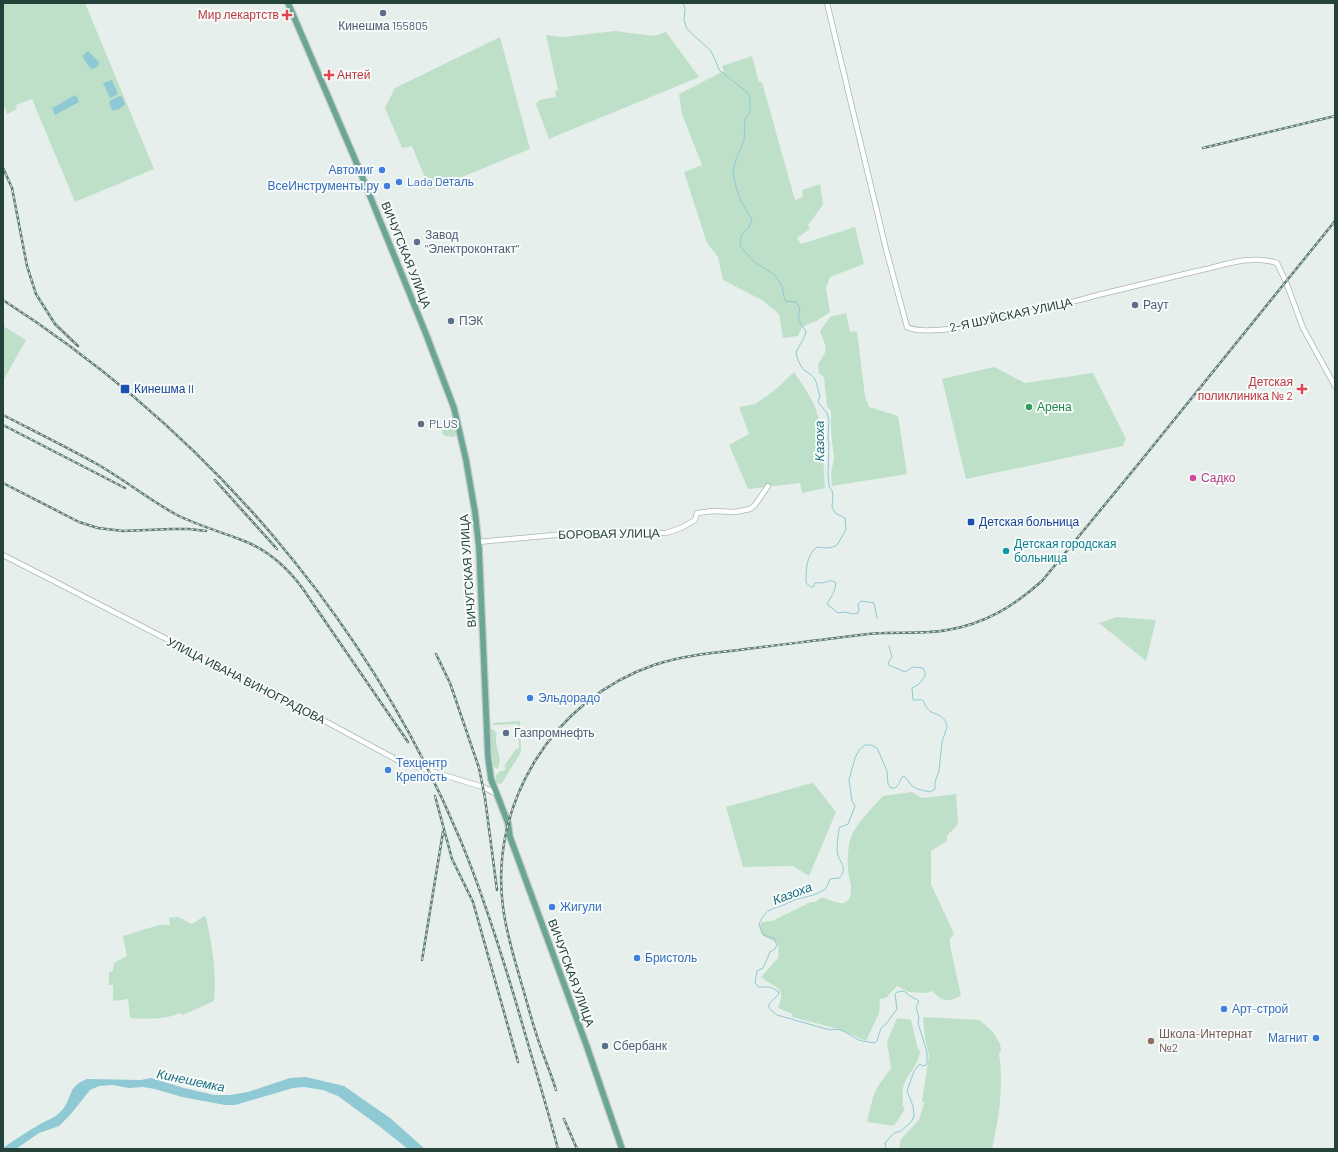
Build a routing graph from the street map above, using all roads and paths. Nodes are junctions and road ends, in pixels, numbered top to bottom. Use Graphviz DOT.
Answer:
graph roads {
  1 [pos="288,3"];
  2 [pos="827,3"];
  3 [pos="1335,386"];
  4 [pos="768,486"];
  5 [pos="478,542"];
  6 [pos="3,555"];
  7 [pos="495,793"];
  8 [pos="622,1149"];
  1 -- 5 [label="main road, ВИЧУГСКАЯ УЛИЦА"];
  2 -- 3 [label="street, 2-Я ШУЙСКАЯ УЛИЦА"];
  4 -- 5 [label="street, БОРОВАЯ УЛИЦА"];
  5 -- 7 [label="main road, ВИЧУГСКАЯ УЛИЦА"];
  6 -- 7 [label="street, УЛИЦА ИВАНА ВИНОГРАДОВА"];
  7 -- 8 [label="main road, ВИЧУГСКАЯ УЛИЦА"];
}
